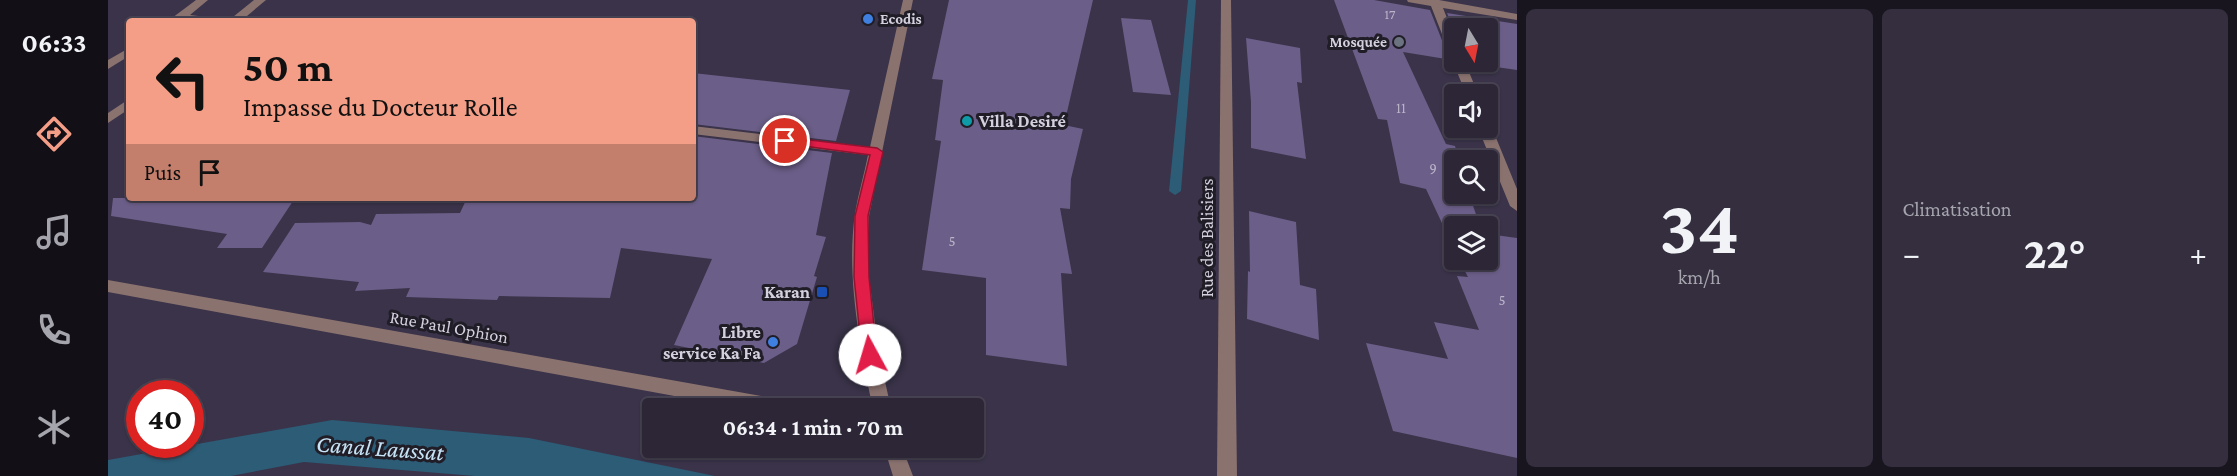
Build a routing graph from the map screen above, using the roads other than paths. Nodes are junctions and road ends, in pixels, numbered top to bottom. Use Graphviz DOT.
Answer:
graph roads {
  1 [pos="203,0"];
  2 [pos="261,0"];
  3 [pos="908,0"];
  4 [pos="1226,0"];
  5 [pos="1412,0"];
  6 [pos="1435,2"];
  7 [pos="1517,17"];
  8 [pos="178,18"];
  9 [pos="238,18"];
  10 [pos="1444,24"];
  11 [pos="126,53"];
  12 [pos="108,66"];
  13 [pos="126,104"];
  14 [pos="108,119"];
  15 [pos="696,130"];
  16 [pos="1489,138"];
  17 [pos="877,152"];
  18 [pos="1517,206"];
  19 [pos="108,286"];
  20 [pos="728,398"];
  21 [pos="880,398"];
  22 [pos="897,458"];
  23 [pos="903,476"];
  24 [pos="1227,476"];
  1 -- 8 [label="street"];
  2 -- 9 [label="street"];
  3 -- 17 [label="street"];
  4 -- 24 [label="street, Rue des Balisiers"];
  5 -- 6 [label="street"];
  6 -- 7 [label="street"];
  6 -- 10 [label="street"];
  11 -- 12 [label="street"];
  13 -- 14 [label="street"];
  15 -- 17 [label="street"];
  16 -- 18 [label="street"];
  17 -- 21 [label="street"];
  19 -- 20 [label="street, Rue Paul Ophion"];
  22 -- 23 [label="street"];
}
